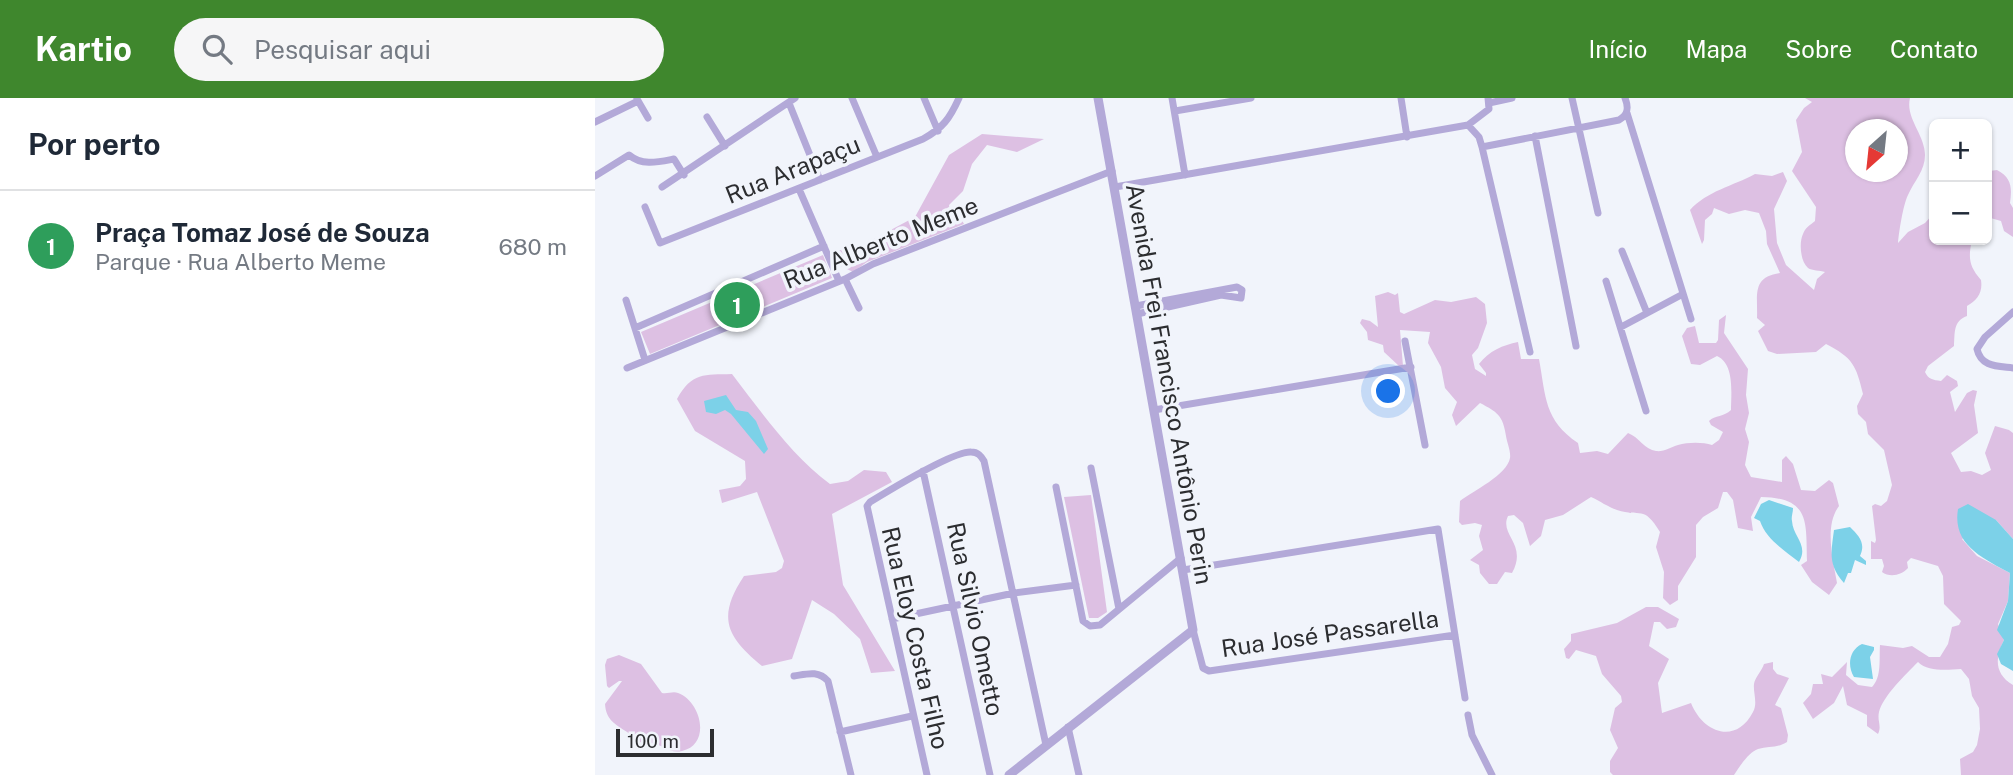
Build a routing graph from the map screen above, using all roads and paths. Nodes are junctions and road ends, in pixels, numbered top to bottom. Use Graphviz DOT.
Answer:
graph roads {
  1 [pos="852,98"];
  2 [pos="924,98"];
  3 [pos="959,98"];
  4 [pos="1098,98"];
  5 [pos="1172,98"];
  6 [pos="1251,98"];
  7 [pos="1401,98"];
  8 [pos="1512,98"];
  9 [pos="1572,98"];
  10 [pos="1625,98"];
  11 [pos="638,100"];
  12 [pos="792,100"];
  13 [pos="1489,100"];
  14 [pos="1175,111"];
  15 [pos="1627,113"];
  16 [pos="707,117"];
  17 [pos="648,118"];
  18 [pos="595,122"];
  19 [pos="1468,125"];
  20 [pos="1579,128"];
  21 [pos="938,131"];
  22 [pos="1535,136"];
  23 [pos="1407,137"];
  24 [pos="725,146"];
  25 [pos="1482,147"];
  26 [pos="877,158"];
  27 [pos="1112,172"];
  28 [pos="684,175"];
  29 [pos="1185,175"];
  30 [pos="595,176"];
  31 [pos="820,180"];
  32 [pos="662,187"];
  33 [pos="1115,187"];
  34 [pos="799,189"];
  35 [pos="645,207"];
  36 [pos="1598,213"];
  37 [pos="824,246"];
  38 [pos="1622,251"];
  39 [pos="842,280"];
  40 [pos="1606,281"];
  41 [pos="1683,294"];
  42 [pos="626,300"];
  43 [pos="859,308"];
  44 [pos="1137,310"];
  45 [pos="2013,312"];
  46 [pos="1647,313"];
  47 [pos="1691,319"];
  48 [pos="1621,327"];
  49 [pos="635,328"];
  50 [pos="1405,341"];
  51 [pos="1576,346"];
  52 [pos="1531,352"];
  53 [pos="645,360"];
  54 [pos="1411,367"];
  55 [pos="627,368"];
  56 [pos="2013,368"];
  57 [pos="1154,410"];
  58 [pos="1646,411"];
  59 [pos="1425,445"];
  60 [pos="1091,468"];
  61 [pos="923,471"];
  62 [pos="1056,487"];
  63 [pos="1181,558"];
  64 [pos="1183,569"];
  65 [pos="1076,585"];
  66 [pos="1014,593"];
  67 [pos="952,607"];
  68 [pos="1119,609"];
  69 [pos="892,619"];
  70 [pos="1193,630"];
  71 [pos="1455,635"];
  72 [pos="1209,671"];
  73 [pos="793,676"];
  74 [pos="1465,698"];
  75 [pos="1468,715"];
  76 [pos="912,716"];
  77 [pos="1068,727"];
  78 [pos="840,732"];
  79 [pos="1046,744"];
  80 [pos="851,775"];
  81 [pos="927,775"];
  82 [pos="990,775"];
  83 [pos="1009,775"];
  84 [pos="1079,775"];
  85 [pos="1492,775"];
  1 -- 26 [label="street"];
  2 -- 21 [label="street"];
  3 -- 21 [label="street"];
  4 -- 27 [label="street, Avenida Frei Francisco Antônio Perin"];
  5 -- 14 [label="street"];
  6 -- 14 [label="street"];
  7 -- 23 [label="street"];
  8 -- 13 [label="street"];
  9 -- 20 [label="street"];
  10 -- 15 [label="street"];
  11 -- 17 [label="street"];
  11 -- 18 [label="street"];
  12 -- 24 [label="street"];
  12 -- 31 [label="street"];
  13 -- 19 [label="street"];
  14 -- 29 [label="street"];
  15 -- 20 [label="street"];
  15 -- 41 [label="street"];
  16 -- 24 [label="street"];
  19 -- 23 [label="street"];
  19 -- 25 [label="street"];
  20 -- 22 [label="street"];
  20 -- 36 [label="street"];
  21 -- 26 [label="street, Rua Arapaçu"];
  22 -- 25 [label="street"];
  22 -- 51 [label="street"];
  23 -- 29 [label="street"];
  24 -- 28 [label="street"];
  25 -- 52 [label="street"];
  26 -- 31 [label="street, Rua Arapaçu"];
  27 -- 33 [label="street, Avenida Frei Francisco Antônio Perin"];
  27 -- 39 [label="street, Rua Alberto Meme"];
  28 -- 30 [label="street"];
  28 -- 32 [label="street"];
  29 -- 33 [label="street"];
  31 -- 34 [label="street, Rua Arapaçu"];
  33 -- 44 [label="street, Avenida Frei Francisco Antônio Perin"];
  34 -- 35 [label="street, Rua Arapaçu"];
  34 -- 37 [label="street"];
  37 -- 39 [label="street"];
  37 -- 49 [label="street"];
  38 -- 46 [label="street"];
  39 -- 43 [label="street"];
  39 -- 53 [label="street, Rua Alberto Meme"];
  40 -- 48 [label="street"];
  41 -- 46 [label="street"];
  41 -- 47 [label="street"];
  42 -- 49 [label="street"];
  44 -- 44 [label="street"];
  44 -- 57 [label="street, Avenida Frei Francisco Antônio Perin"];
  45 -- 56 [label="street"];
  46 -- 48 [label="street"];
  48 -- 58 [label="street"];
  49 -- 53 [label="street"];
  50 -- 54 [label="street"];
  53 -- 55 [label="street, Rua Alberto Meme"];
  54 -- 57 [label="street"];
  54 -- 59 [label="street"];
  57 -- 63 [label="street, Avenida Frei Francisco Antônio Perin"];
  60 -- 68 [label="street"];
  61 -- 66 [label="street"];
  61 -- 67 [label="street, Rua Silvio Ometto"];
  61 -- 69 [label="street, Rua Eloy Costa Filho"];
  62 -- 65 [label="street"];
  63 -- 64 [label="street, Avenida Frei Francisco Antônio Perin"];
  63 -- 68 [label="street"];
  64 -- 70 [label="street, Avenida Frei Francisco Antônio Perin"];
  64 -- 71 [label="street"];
  65 -- 66 [label="street"];
  65 -- 68 [label="street"];
  66 -- 67 [label="street"];
  66 -- 79 [label="street"];
  67 -- 69 [label="street"];
  67 -- 82 [label="street, Rua Silvio Ometto"];
  69 -- 76 [label="street, Rua Eloy Costa Filho"];
  70 -- 72 [label="street, Avenida Frei Francisco Antônio Perin"];
  70 -- 77 [label="street"];
  71 -- 72 [label="street, Rua José Passarella"];
  71 -- 74 [label="street"];
  73 -- 78 [label="street"];
  75 -- 85 [label="street"];
  76 -- 78 [label="street"];
  76 -- 81 [label="street, Rua Eloy Costa Filho"];
  77 -- 79 [label="street"];
  77 -- 84 [label="street"];
  78 -- 80 [label="street"];
  79 -- 83 [label="street"];
}
